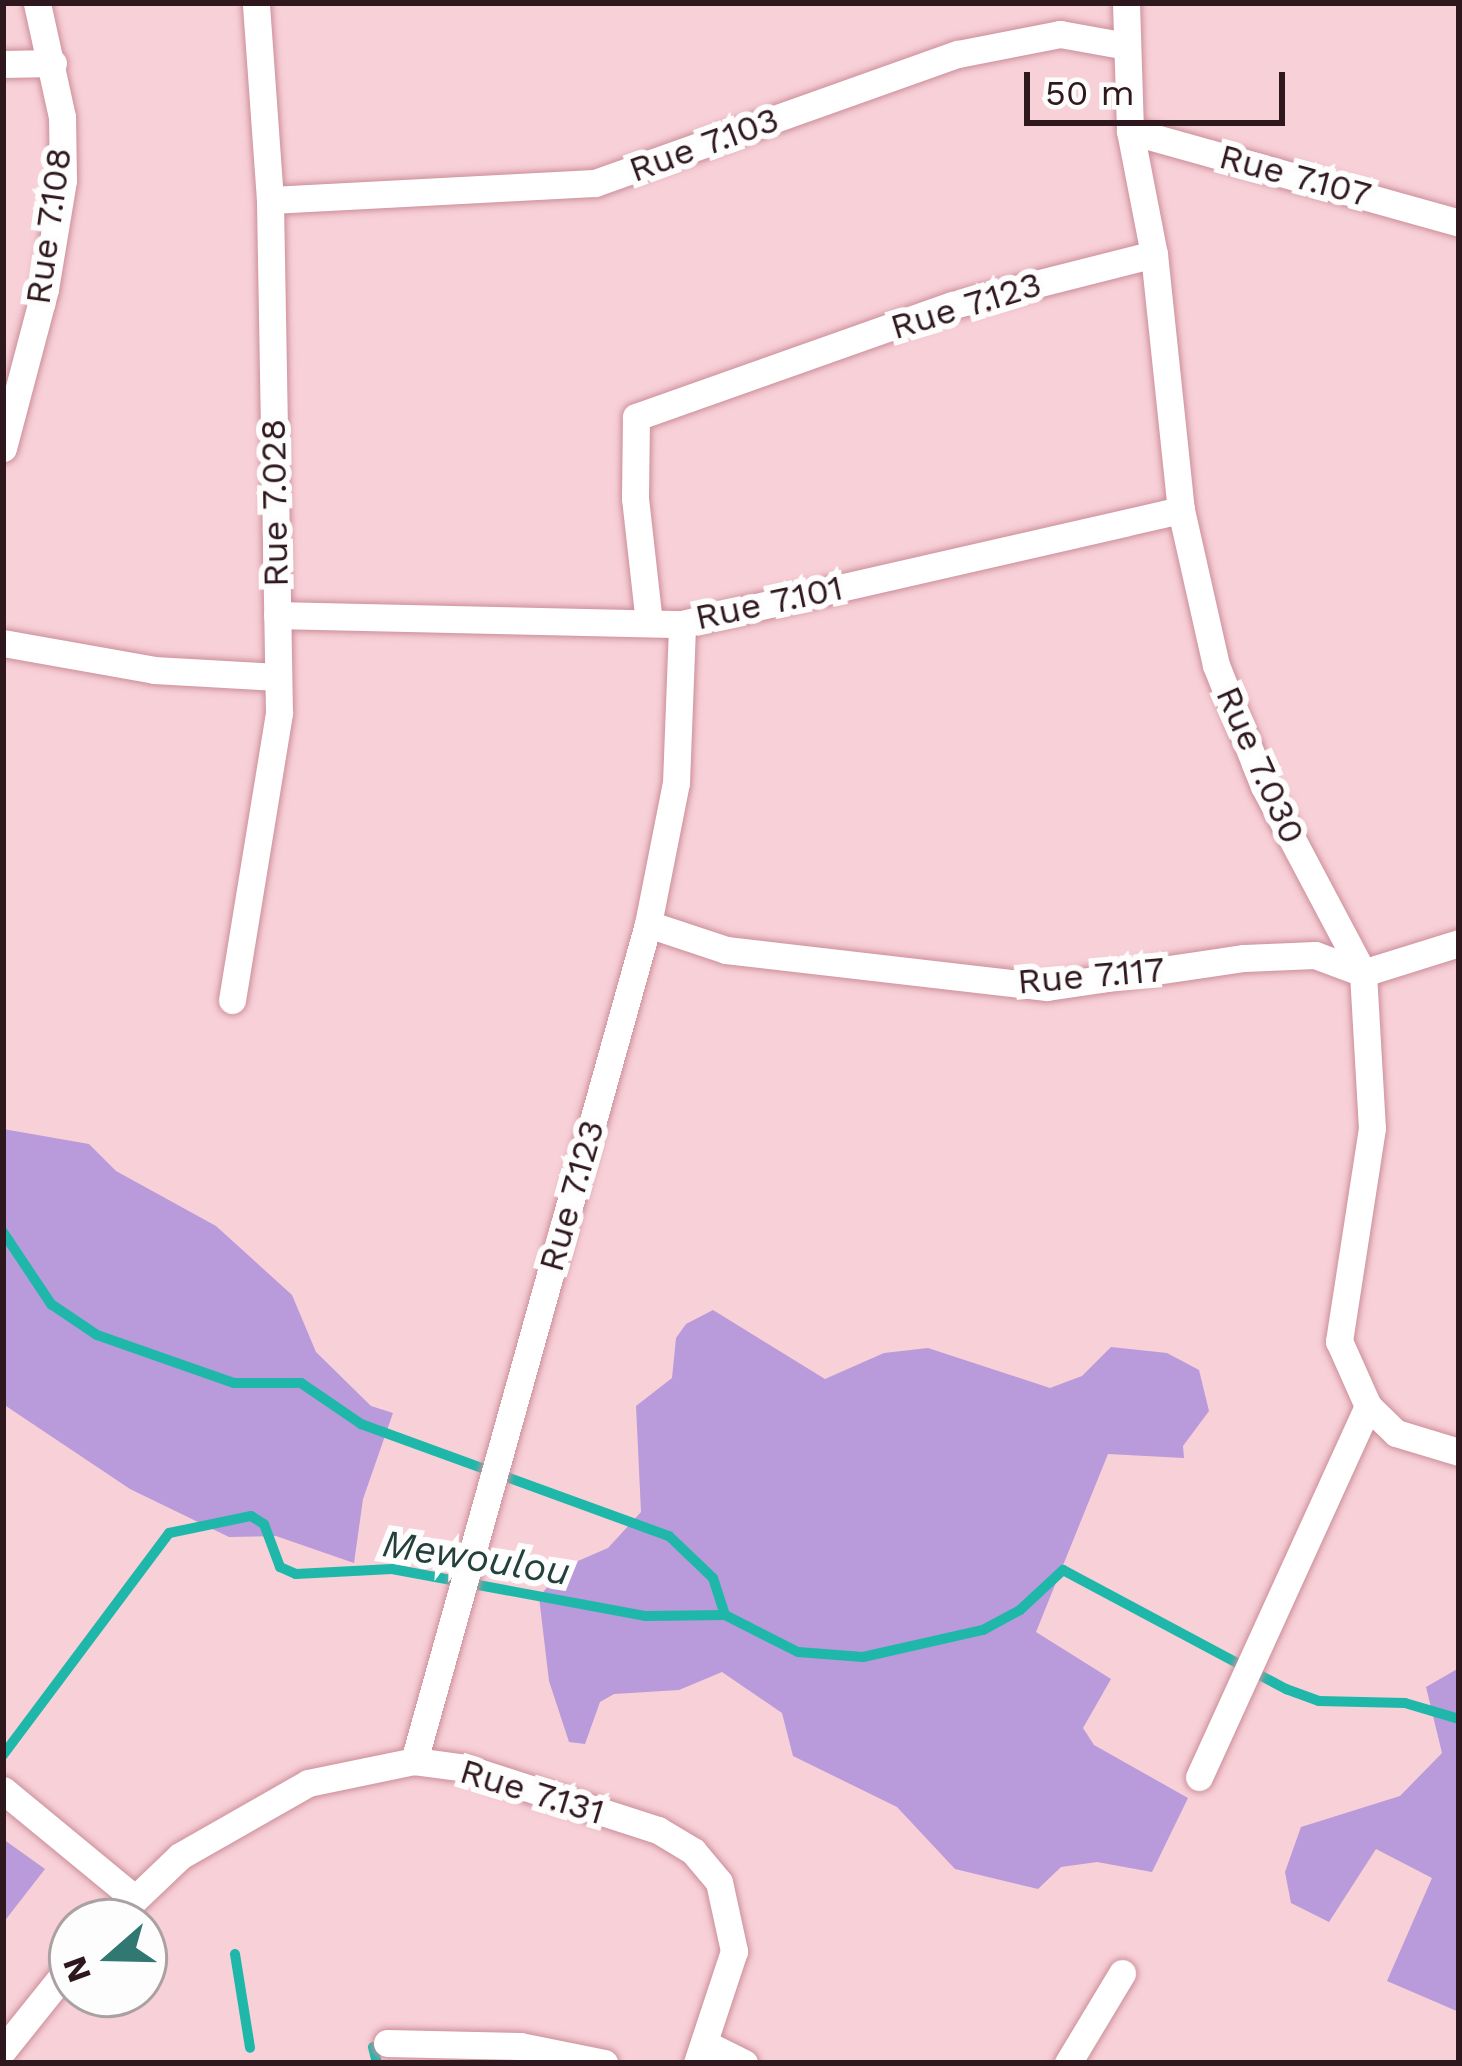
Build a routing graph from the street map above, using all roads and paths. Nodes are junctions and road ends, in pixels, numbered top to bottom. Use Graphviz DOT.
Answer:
graph roads {
  1 [pos="38,3"];
  2 [pos="1126,3"];
  3 [pos="259,4"];
  4 [pos="1127,46"];
  5 [pos="53,63"];
  6 [pos="3,64"];
  7 [pos="1130,130"];
  8 [pos="270,200"];
  9 [pos="1459,224"];
  10 [pos="1154,254"];
  11 [pos="3,448"];
  12 [pos="1180,510"];
  13 [pos="277,615"];
  14 [pos="649,623"];
  15 [pos="682,624"];
  16 [pos="3,643"];
  17 [pos="278,677"];
  18 [pos="648,924"];
  19 [pos="1459,943"];
  20 [pos="1363,973"];
  21 [pos="232,1000"];
  22 [pos="1368,1406"];
  23 [pos="1459,1452"];
  24 [pos="414,1761"];
  25 [pos="1198,1777"];
  26 [pos="3,1790"];
  27 [pos="134,1898"];
  28 [pos="1122,1973"];
  29 [pos="48,1993"];
  30 [pos="387,2043"];
  31 [pos="5,2046"];
  32 [pos="700,2053"];
  33 [pos="604,2063"];
  34 [pos="744,2063"];
  35 [pos="1068,2063"];
  1 -- 5 [label="street, Rue 7.108"];
  2 -- 4 [label="street, Rue 7.030"];
  3 -- 8 [label="street, Rue 7.028"];
  4 -- 7 [label="street, Rue 7.030"];
  4 -- 8 [label="street, Rue 7.103"];
  5 -- 6 [label="street"];
  5 -- 11 [label="street, Rue 7.108"];
  7 -- 9 [label="street, Rue 7.107"];
  7 -- 10 [label="street, Rue 7.030"];
  8 -- 13 [label="street, Rue 7.028"];
  10 -- 12 [label="street, Rue 7.030"];
  10 -- 14 [label="street, Rue 7.123"];
  12 -- 15 [label="street, Rue 7.101"];
  12 -- 20 [label="street, Rue 7.030"];
  13 -- 14 [label="street, Rue 7.101"];
  13 -- 17 [label="street, Rue 7.028"];
  14 -- 15 [label="street, Rue 7.101"];
  15 -- 18 [label="street, Rue 7.123"];
  16 -- 17 [label="street"];
  17 -- 21 [label="street, Rue 7.028"];
  18 -- 20 [label="street, Rue 7.117"];
  18 -- 24 [label="street, Rue 7.123"];
  19 -- 20 [label="street"];
  20 -- 22 [label="street, Rue 7.030"];
  22 -- 23 [label="street"];
  22 -- 25 [label="street"];
  24 -- 27 [label="street, Rue 7.131"];
  24 -- 32 [label="street, Rue 7.131"];
  26 -- 27 [label="street"];
  28 -- 35 [label="street"];
  29 -- 31 [label="street"];
  30 -- 33 [label="street"];
  32 -- 34 [label="street"];
}
